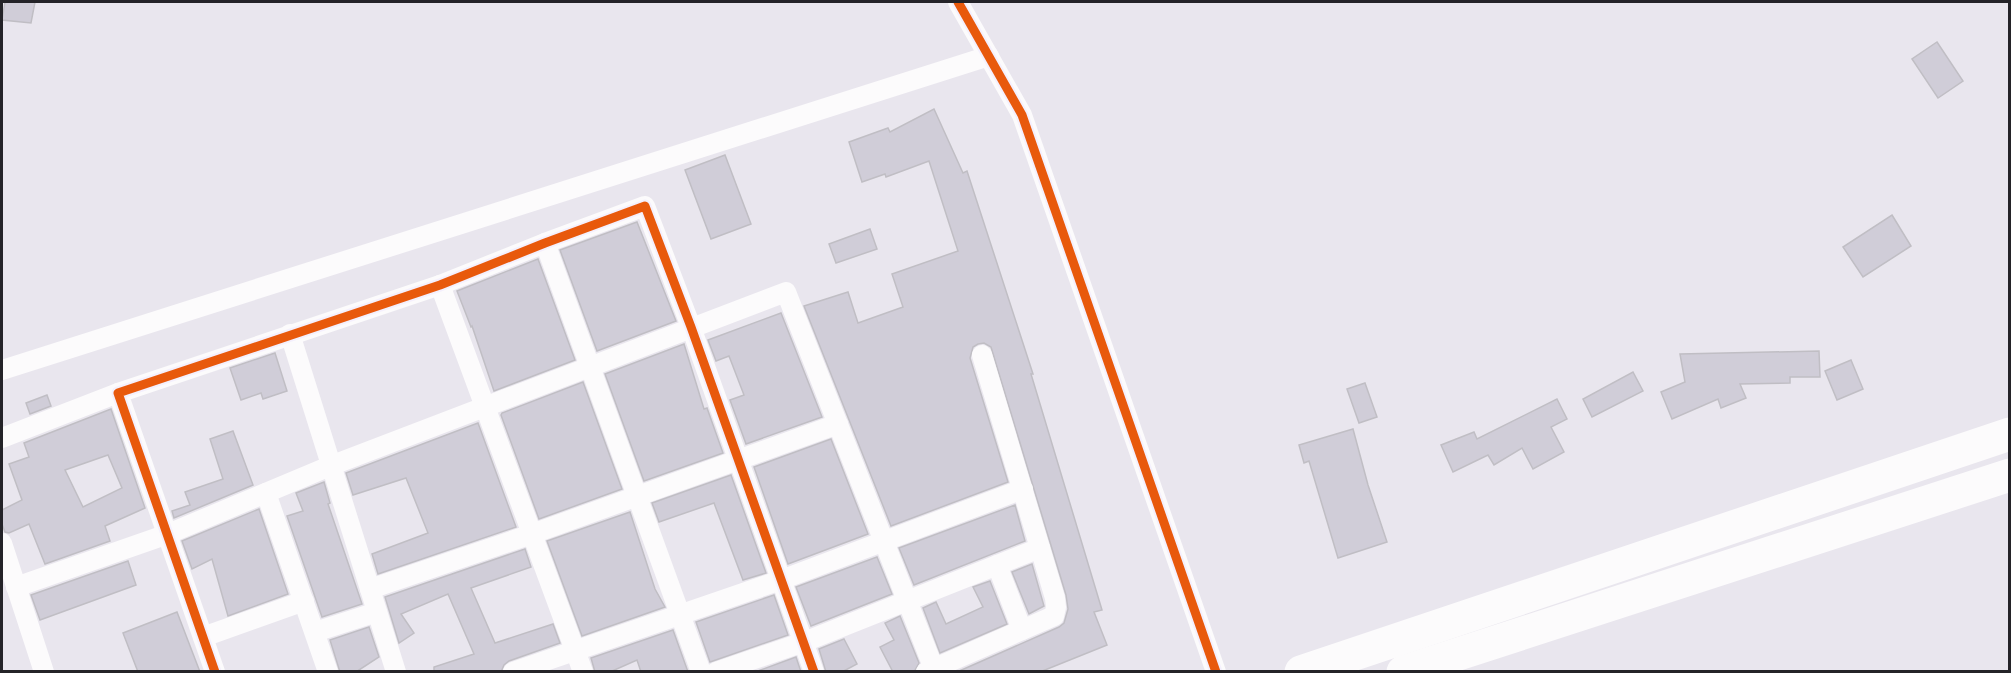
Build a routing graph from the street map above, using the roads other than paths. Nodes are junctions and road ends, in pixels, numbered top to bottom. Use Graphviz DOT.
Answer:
graph roads {
  1 [pos="958,2"];
  2 [pos="989,56"];
  3 [pos="545,243"];
  4 [pos="440,285"];
  5 [pos="691,327"];
  6 [pos="290,334"];
  7 [pos="982,355"];
  8 [pos="590,368"];
  9 [pos="2,370"];
  10 [pos="118,393"];
  11 [pos="485,406"];
  12 [pos="838,424"];
  13 [pos="2010,434"];
  14 [pos="2,438"];
  15 [pos="737,459"];
  16 [pos="330,466"];
  17 [pos="2010,475"];
  18 [pos="1023,489"];
  19 [pos="266,493"];
  20 [pos="636,495"];
  21 [pos="168,534"];
  22 [pos="532,534"];
  23 [pos="884,541"];
  24 [pos="2,543"];
  25 [pos="1040,548"];
  26 [pos="998,565"];
  27 [pos="781,580"];
  28 [pos="16,587"];
  29 [pos="370,589"];
  30 [pos="906,600"];
  31 [pos="304,601"];
  32 [pos="377,612"];
  33 [pos="680,615"];
  34 [pos="1022,630"];
  35 [pos="315,632"];
  36 [pos="203,637"];
  37 [pos="804,642"];
  38 [pos="575,650"];
  39 [pos="930,670"];
  40 [pos="44,672"];
  41 [pos="215,672"];
  42 [pos="328,672"];
  43 [pos="396,672"];
  44 [pos="513,672"];
  45 [pos="583,672"];
  46 [pos="701,672"];
  47 [pos="716,672"];
  48 [pos="814,672"];
  49 [pos="1216,672"];
  50 [pos="1301,672"];
  51 [pos="1403,672"];
  1 -- 2 [label="street"];
  2 -- 9 [label="street"];
  2 -- 49 [label="street"];
  3 -- 4 [label="street"];
  3 -- 5 [label="street"];
  3 -- 8 [label="street"];
  4 -- 6 [label="street"];
  4 -- 11 [label="street"];
  5 -- 8 [label="street"];
  5 -- 12 [label="street"];
  5 -- 15 [label="street"];
  6 -- 10 [label="street"];
  6 -- 16 [label="street"];
  7 -- 18 [label="street"];
  8 -- 11 [label="street"];
  8 -- 20 [label="street"];
  10 -- 14 [label="street"];
  10 -- 21 [label="street"];
  11 -- 16 [label="street"];
  11 -- 22 [label="street"];
  12 -- 15 [label="street"];
  12 -- 23 [label="street"];
  13 -- 50 [label="highway"];
  15 -- 20 [label="street"];
  15 -- 27 [label="street"];
  16 -- 19 [label="street"];
  16 -- 29 [label="street"];
  17 -- 51 [label="highway"];
  18 -- 23 [label="street"];
  18 -- 25 [label="street"];
  19 -- 21 [label="street"];
  19 -- 31 [label="street"];
  20 -- 22 [label="street"];
  20 -- 33 [label="street"];
  21 -- 28 [label="street"];
  21 -- 36 [label="street"];
  22 -- 29 [label="street"];
  22 -- 38 [label="street"];
  23 -- 27 [label="street"];
  23 -- 30 [label="street"];
  24 -- 28 [label="street"];
  25 -- 26 [label="street"];
  25 -- 34 [label="street"];
  26 -- 30 [label="street"];
  26 -- 34 [label="street"];
  27 -- 33 [label="street"];
  27 -- 37 [label="street"];
  28 -- 40 [label="street"];
  29 -- 32 [label="street"];
  30 -- 37 [label="street"];
  30 -- 39 [label="street"];
  31 -- 35 [label="street"];
  31 -- 36 [label="street"];
  32 -- 35 [label="street"];
  32 -- 43 [label="street"];
  33 -- 38 [label="street"];
  33 -- 46 [label="street"];
  34 -- 39 [label="street"];
  35 -- 42 [label="street"];
  36 -- 41 [label="street"];
  37 -- 47 [label="street"];
  37 -- 48 [label="street"];
  38 -- 44 [label="street"];
  38 -- 45 [label="street"];
}
